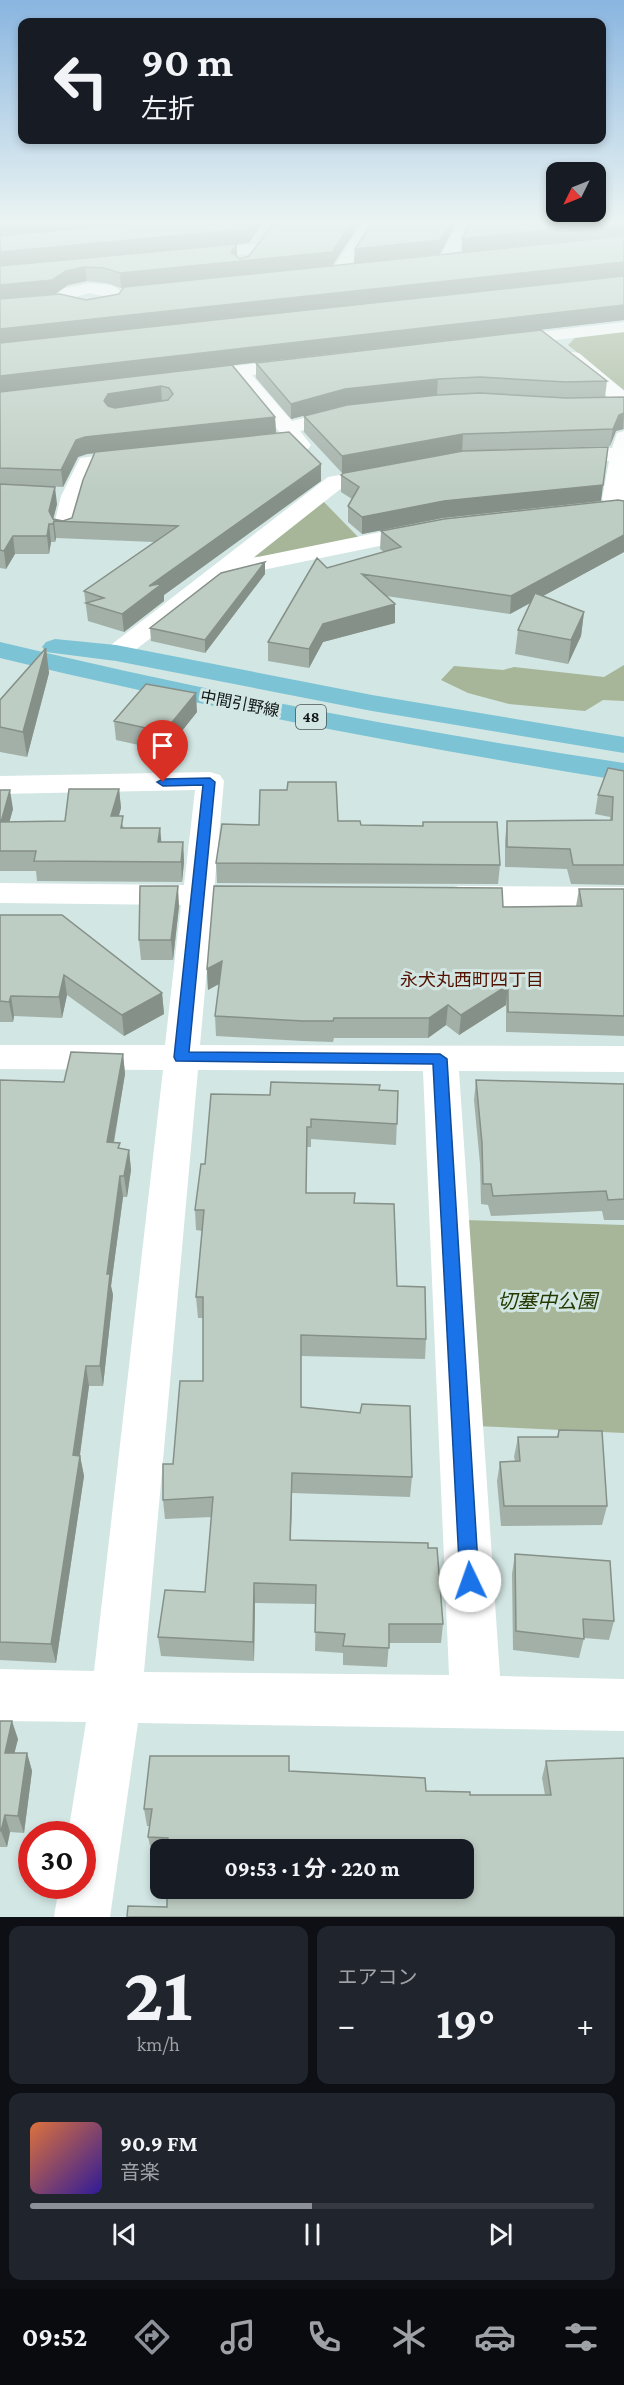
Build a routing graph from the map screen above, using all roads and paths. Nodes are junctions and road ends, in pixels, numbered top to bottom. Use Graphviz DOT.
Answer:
graph roads {
  1 [pos="66,313"];
  2 [pos="583,316"];
  3 [pos="63,320"];
  4 [pos="624,327"];
  5 [pos="600,330"];
  6 [pos="549,336"];
  7 [pos="481,344"];
  8 [pos="320,362"];
  9 [pos="238,371"];
  10 [pos="179,378"];
  11 [pos="624,403"];
  12 [pos="600,405"];
  13 [pos="368,411"];
  14 [pos="284,437"];
  15 [pos="623,446"];
  16 [pos="156,454"];
  17 [pos="542,456"];
  18 [pos="405,470"];
  19 [pos="336,482"];
  20 [pos="618,510"];
  21 [pos="443,527"];
  22 [pos="64,529"];
  23 [pos="231,563"];
  24 [pos="0,641"];
  25 [pos="0,650"];
  26 [pos="116,653"];
  27 [pos="624,745"];
  28 [pos="624,772"];
  29 [pos="0,785"];
  30 [pos="0,893"];
  31 [pos="197,895"];
  32 [pos="233,895"];
  33 [pos="434,896"];
  34 [pos="624,897"];
  35 [pos="0,1057"];
  36 [pos="182,1057"];
  37 [pos="440,1059"];
  38 [pos="624,1059"];
  39 [pos="0,1695"];
  40 [pos="116,1698"];
  41 [pos="476,1699"];
  42 [pos="624,1705"];
  43 [pos="82,1917"];
  1 -- 3 [label="street"];
  2 -- 5 [label="street"];
  4 -- 5 [label="street"];
  5 -- 6 [label="street"];
  6 -- 7 [label="street"];
  6 -- 11 [label="street"];
  8 -- 9 [label="street"];
  9 -- 10 [label="street"];
  9 -- 14 [label="street"];
  11 -- 12 [label="street"];
  13 -- 14 [label="street"];
  14 -- 19 [label="street"];
  15 -- 17 [label="street"];
  15 -- 20 [label="street"];
  16 -- 22 [label="street"];
  18 -- 19 [label="street"];
  19 -- 23 [label="street"];
  21 -- 23 [label="street"];
  23 -- 26 [label="street"];
  24 -- 26 [label="main road, 中間引野線 / 48"];
  25 -- 28 [label="main road, 中間引野線 / 48"];
  26 -- 27 [label="main road, 中間引野線 / 48"];
  29 -- 31 [label="street"];
  30 -- 31 [label="street"];
  31 -- 32 [label="street"];
  31 -- 36 [label="street"];
  33 -- 34 [label="street"];
  35 -- 36 [label="street"];
  36 -- 37 [label="street"];
  36 -- 40 [label="street"];
  37 -- 38 [label="street"];
  37 -- 41 [label="street"];
  39 -- 40 [label="street"];
  40 -- 41 [label="street"];
  40 -- 43 [label="street"];
  41 -- 42 [label="street"];
}
